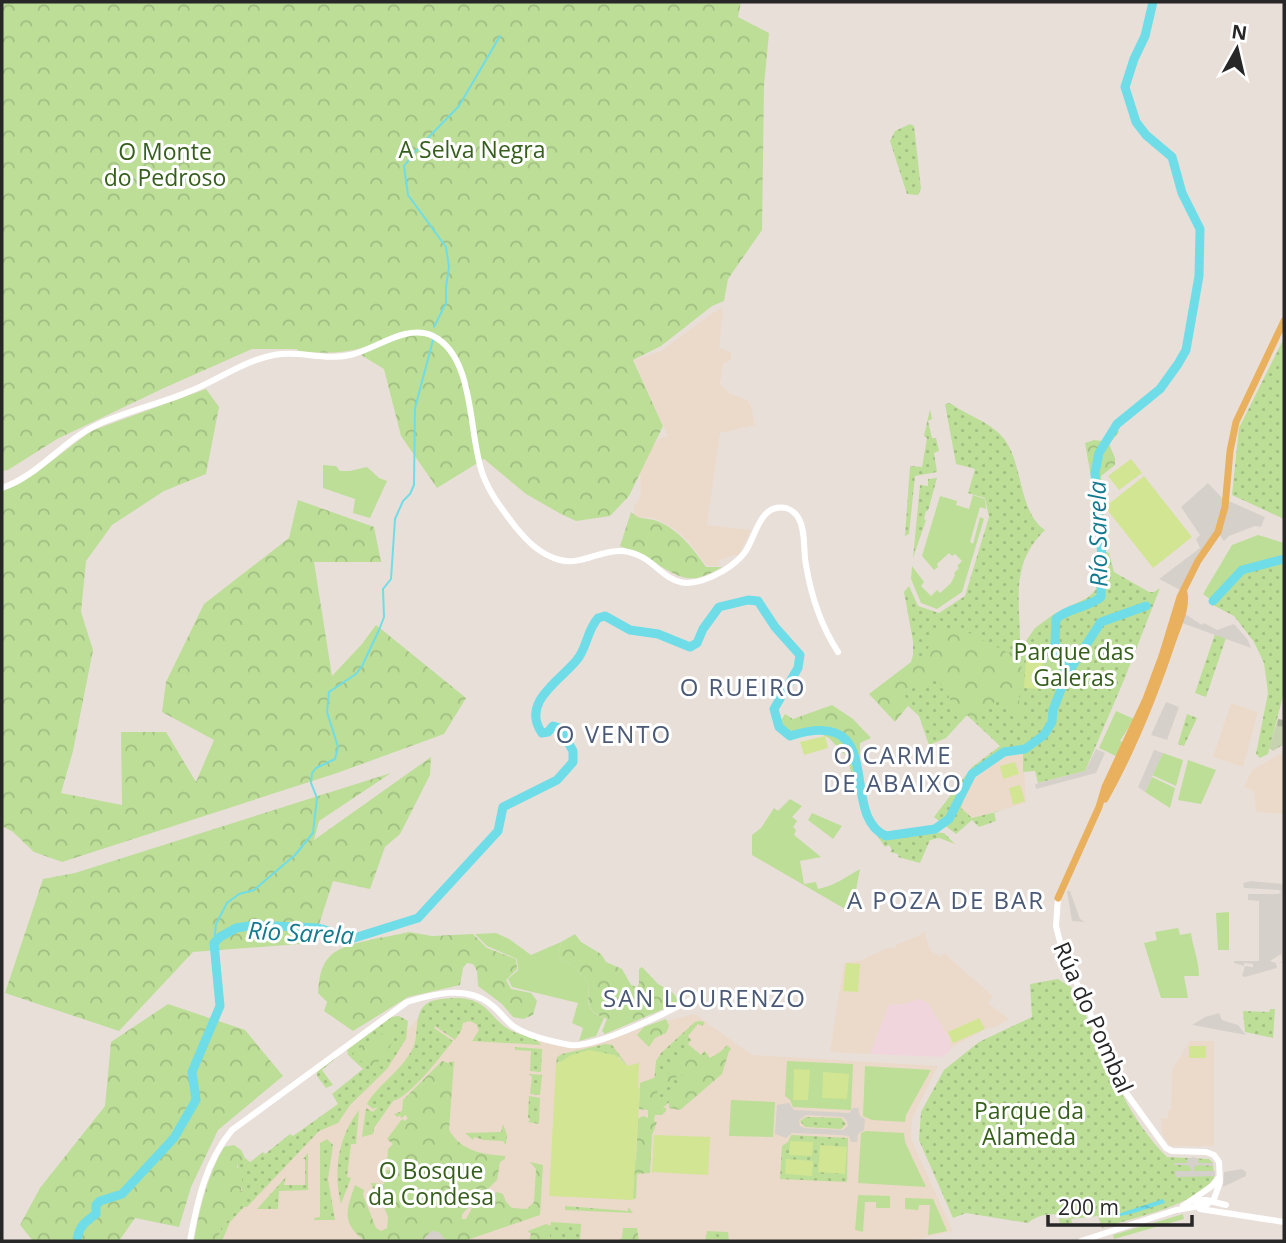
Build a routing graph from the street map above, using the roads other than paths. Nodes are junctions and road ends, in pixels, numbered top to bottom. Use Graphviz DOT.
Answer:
graph roads {
  1 [pos="1284,321"];
  2 [pos="2,488"];
  3 [pos="1184,592"];
  4 [pos="838,652"];
  5 [pos="1102,803"];
  6 [pos="1058,898"];
  7 [pos="691,1000"];
  8 [pos="1216,1188"];
  9 [pos="1212,1201"];
  10 [pos="1187,1205"];
  11 [pos="1226,1205"];
  12 [pos="1218,1210"];
  13 [pos="1230,1212"];
  14 [pos="1284,1222"];
  15 [pos="1084,1240"];
  16 [pos="190,1241"];
  1 -- 3 [label="main road"];
  2 -- 4 [label="street"];
  3 -- 5 [label="main road"];
  3 -- 5 [label="main road"];
  5 -- 6 [label="main road"];
  6 -- 8 [label="street, Rúa do Pombal"];
  7 -- 16 [label="street"];
  8 -- 9 [label="street"];
  8 -- 10 [label="street"];
  8 -- 11 [label="street"];
  9 -- 10 [label="street"];
  9 -- 11 [label="street"];
  9 -- 12 [label="street"];
  10 -- 12 [label="street"];
  10 -- 15 [label="street"];
  11 -- 13 [label="street"];
  12 -- 13 [label="street"];
  13 -- 14 [label="street"];
}
